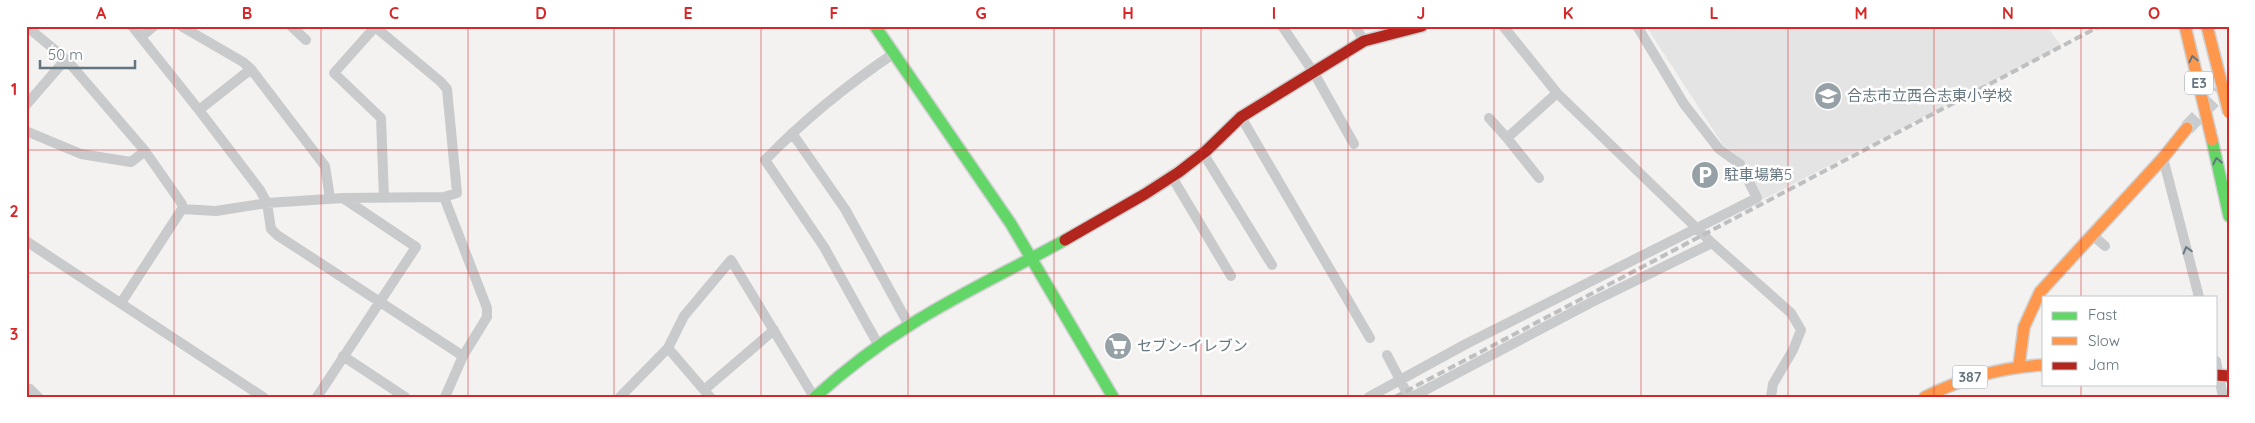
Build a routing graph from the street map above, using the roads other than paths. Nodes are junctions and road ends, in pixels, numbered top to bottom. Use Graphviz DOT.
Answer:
graph roads {
  1 [pos="26,26"];
  2 [pos="132,26"];
  3 [pos="154,26"];
  4 [pos="181,26"];
  5 [pos="291,26"];
  6 [pos="375,26"];
  7 [pos="875,26"];
  8 [pos="1282,26"];
  9 [pos="1355,26"];
  10 [pos="1422,26"];
  11 [pos="1503,26"];
  12 [pos="1637,26"];
  13 [pos="2185,26"];
  14 [pos="2207,26"];
  15 [pos="141,37"];
  16 [pos="306,40"];
  17 [pos="1364,41"];
  18 [pos="893,54"];
  19 [pos="66,59"];
  20 [pos="251,69"];
  21 [pos="1314,72"];
  22 [pos="1557,93"];
  23 [pos="26,105"];
  24 [pos="199,110"];
  25 [pos="2229,113"];
  26 [pos="1241,117"];
  27 [pos="1489,118"];
  28 [pos="2187,128"];
  29 [pos="26,131"];
  30 [pos="792,133"];
  31 [pos="1507,138"];
  32 [pos="1354,144"];
  33 [pos="145,151"];
  34 [pos="1203,153"];
  35 [pos="2162,158"];
  36 [pos="1172,177"];
  37 [pos="1539,178"];
  38 [pos="444,197"];
  39 [pos="330,198"];
  40 [pos="343,198"];
  41 [pos="384,198"];
  42 [pos="267,203"];
  43 [pos="182,209"];
  44 [pos="2229,216"];
  45 [pos="1697,227"];
  46 [pos="2092,234"];
  47 [pos="26,241"];
  48 [pos="1712,243"];
  49 [pos="2105,246"];
  50 [pos="1032,258"];
  51 [pos="1272,266"];
  52 [pos="1231,276"];
  53 [pos="2199,296"];
  54 [pos="380,302"];
  55 [pos="121,303"];
  56 [pos="910,325"];
  57 [pos="774,330"];
  58 [pos="1370,338"];
  59 [pos="879,346"];
  60 [pos="668,348"];
  61 [pos="343,356"];
  62 [pos="464,356"];
  63 [pos="1387,356"];
  64 [pos="2018,365"];
  65 [pos="2042,365"];
  66 [pos="2222,376"];
  67 [pos="1399,379"];
  68 [pos="30,389"];
  69 [pos="707,393"];
  70 [pos="261,396"];
  71 [pos="38,397"];
  72 [pos="317,397"];
  73 [pos="405,397"];
  74 [pos="445,397"];
  75 [pos="620,397"];
  76 [pos="814,397"];
  77 [pos="1113,397"];
  78 [pos="1369,397"];
  79 [pos="1410,397"];
  80 [pos="1771,397"];
  81 [pos="1925,397"];
  82 [pos="2223,397"];
  1 -- 19 [label="street"];
  2 -- 15 [label="street"];
  3 -- 15 [label="street"];
  4 -- 20 [label="street"];
  5 -- 16 [label="street"];
  6 -- 38 [label="street"];
  6 -- 41 [label="street"];
  7 -- 18 [label="main road"];
  8 -- 21 [label="street"];
  9 -- 17 [label="street"];
  10 -- 17 [label="main road"];
  11 -- 22 [label="street"];
  12 -- 45 [label="street"];
  44 -- 13 [label="main road, E3, one-way, bridge"];
  14 -- 25 [label="main road, E3, bridge"];
  15 -- 24 [label="street"];
  17 -- 21 [label="main road"];
  18 -- 30 [label="street"];
  18 -- 50 [label="main road"];
  19 -- 23 [label="street"];
  19 -- 33 [label="street"];
  20 -- 24 [label="street"];
  20 -- 39 [label="street"];
  21 -- 26 [label="main road"];
  21 -- 32 [label="street"];
  22 -- 31 [label="street"];
  22 -- 45 [label="street"];
  24 -- 42 [label="street"];
  26 -- 34 [label="main road"];
  26 -- 58 [label="street"];
  27 -- 31 [label="street"];
  28 -- 35 [label="main road"];
  29 -- 33 [label="street"];
  30 -- 56 [label="street"];
  30 -- 59 [label="street"];
  31 -- 37 [label="street"];
  33 -- 43 [label="street"];
  34 -- 36 [label="main road"];
  34 -- 51 [label="street"];
  35 -- 46 [label="main road"];
  53 -- 35 [label="street, one-way"];
  36 -- 50 [label="main road"];
  36 -- 52 [label="street"];
  38 -- 41 [label="street"];
  38 -- 62 [label="street"];
  39 -- 40 [label="street"];
  39 -- 42 [label="street"];
  40 -- 41 [label="street"];
  40 -- 54 [label="street"];
  42 -- 43 [label="street"];
  42 -- 54 [label="street"];
  43 -- 55 [label="street"];
  45 -- 48 [label="street"];
  45 -- 67 [label="street"];
  46 -- 49 [label="street"];
  46 -- 64 [label="main road"];
  47 -- 55 [label="street"];
  48 -- 79 [label="street"];
  48 -- 80 [label="street"];
  50 -- 56 [label="main road"];
  50 -- 77 [label="main road"];
  54 -- 61 [label="street"];
  54 -- 62 [label="street"];
  55 -- 70 [label="street"];
  56 -- 59 [label="main road"];
  57 -- 60 [label="street"];
  57 -- 69 [label="street"];
  57 -- 76 [label="street"];
  59 -- 76 [label="main road"];
  60 -- 69 [label="street"];
  60 -- 75 [label="street"];
  61 -- 72 [label="street"];
  61 -- 73 [label="street"];
  62 -- 74 [label="street"];
  63 -- 67 [label="street"];
  64 -- 65 [label="main road, 387"];
  64 -- 81 [label="main road, 387"];
  66 -- 82 [label="street"];
  67 -- 78 [label="street"];
  67 -- 79 [label="street"];
  68 -- 71 [label="street"];
}
